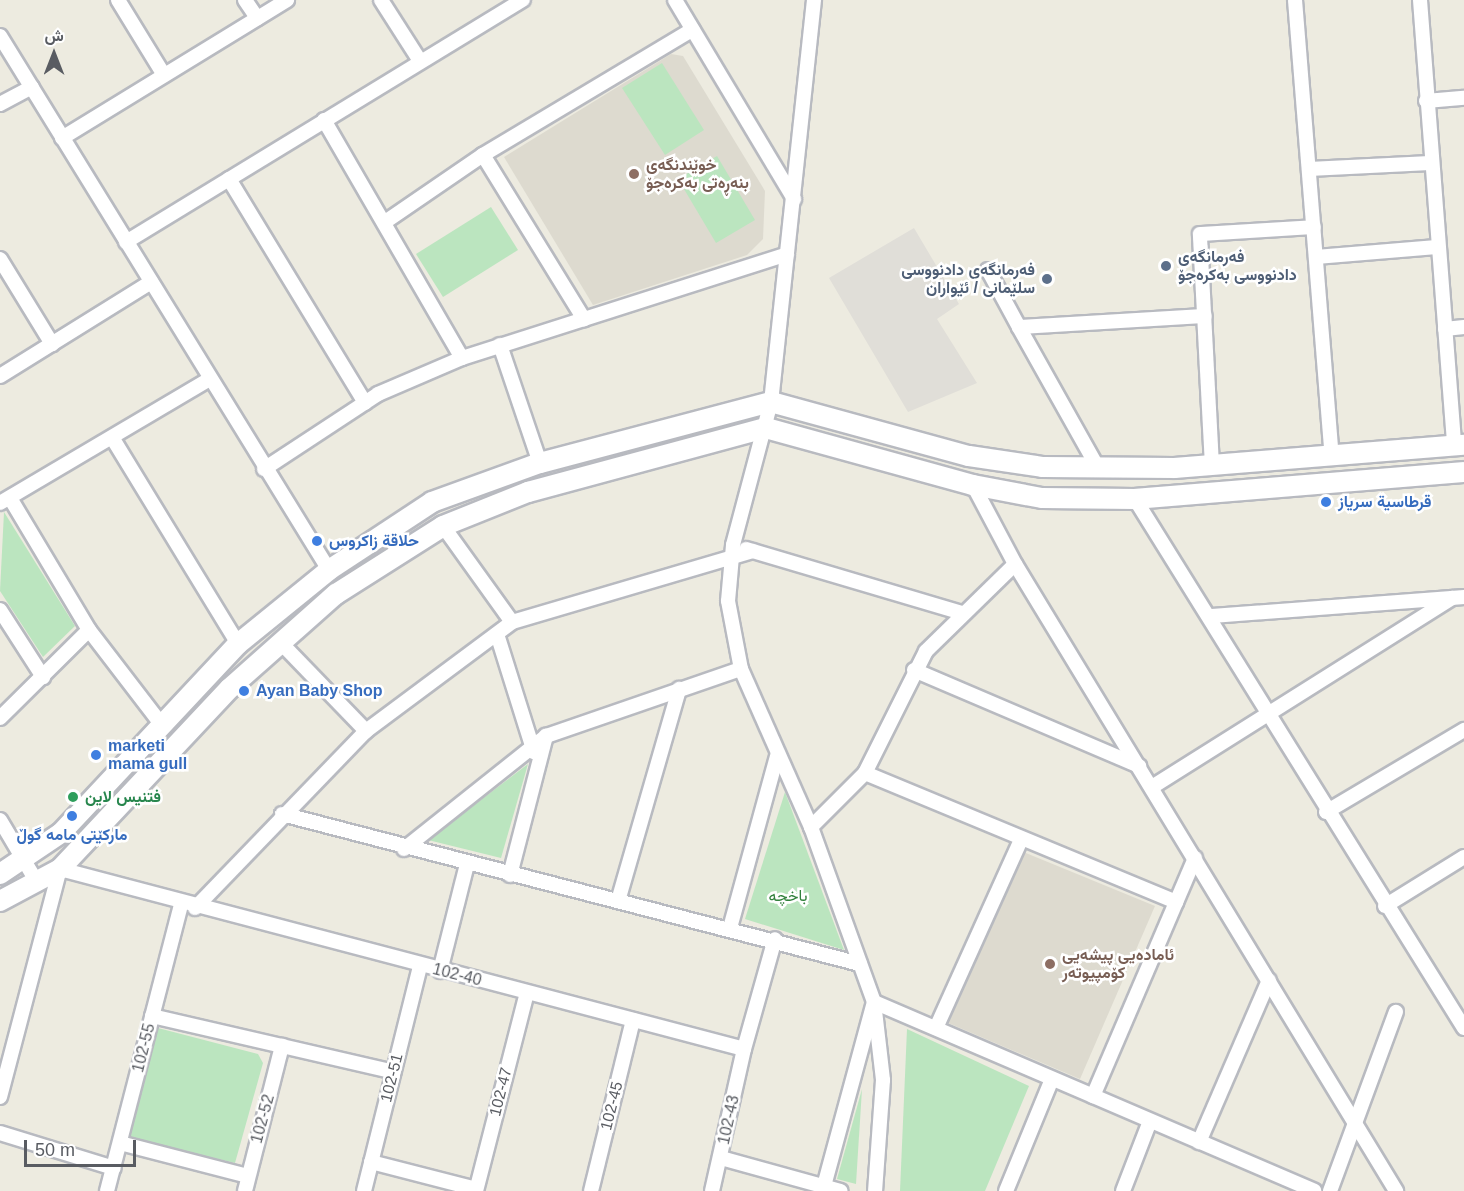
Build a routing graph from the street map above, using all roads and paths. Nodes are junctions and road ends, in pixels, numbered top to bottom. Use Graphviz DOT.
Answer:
graph roads {
  1 [pos="118,0"];
  2 [pos="245,0"];
  3 [pos="287,0"];
  4 [pos="381,0"];
  5 [pos="675,0"];
  6 [pos="814,0"];
  7 [pos="1295,0"];
  8 [pos="1420,0"];
  9 [pos="517,2"];
  10 [pos="257,18"];
  11 [pos="692,30"];
  12 [pos="0,36"];
  13 [pos="420,61"];
  14 [pos="164,75"];
  15 [pos="32,87"];
  16 [pos="1464,98"];
  17 [pos="1426,101"];
  18 [pos="0,104"];
  19 [pos="324,120"];
  20 [pos="62,138"];
  21 [pos="483,155"];
  22 [pos="1430,163"];
  23 [pos="1309,169"];
  24 [pos="229,179"];
  25 [pos="794,199"];
  26 [pos="385,222"];
  27 [pos="1314,227"];
  28 [pos="126,242"];
  29 [pos="1437,247"];
  30 [pos="787,254"];
  31 [pos="1316,257"];
  32 [pos="0,259"];
  33 [pos="988,270"];
  34 [pos="151,282"];
  35 [pos="1205,316"];
  36 [pos="584,319"];
  37 [pos="1019,327"];
  38 [pos="1464,327"];
  39 [pos="1445,329"];
  40 [pos="52,344"];
  41 [pos="500,345"];
  42 [pos="462,358"];
  43 [pos="0,376"];
  44 [pos="210,380"];
  45 [pos="771,402"];
  46 [pos="365,403"];
  47 [pos="766,428"];
  48 [pos="113,440"];
  49 [pos="1459,445"];
  50 [pos="1332,455"];
  51 [pos="540,463"];
  52 [pos="1218,466"];
  53 [pos="1098,468"];
  54 [pos="1175,468"];
  55 [pos="264,469"];
  56 [pos="1464,472"];
  57 [pos="973,485"];
  58 [pos="1227,490"];
  59 [pos="1176,496"];
  60 [pos="1135,498"];
  61 [pos="5,500"];
  62 [pos="443,526"];
  63 [pos="732,551"];
  64 [pos="1015,564"];
  65 [pos="329,570"];
  66 [pos="1458,597"];
  67 [pos="0,610"];
  68 [pos="962,613"];
  69 [pos="1212,616"];
  70 [pos="512,622"];
  71 [pos="89,630"];
  72 [pos="497,634"];
  73 [pos="280,642"];
  74 [pos="238,644"];
  75 [pos="741,669"];
  76 [pos="914,670"];
  77 [pos="43,677"];
  78 [pos="679,689"];
  79 [pos="1267,715"];
  80 [pos="0,718"];
  81 [pos="161,724"];
  82 [pos="1464,730"];
  83 [pos="366,731"];
  84 [pos="546,736"];
  85 [pos="532,747"];
  86 [pos="777,756"];
  87 [pos="538,765"];
  88 [pos="1139,766"];
  89 [pos="866,773"];
  90 [pos="1152,787"];
  91 [pos="1326,812"];
  92 [pos="282,814"];
  93 [pos="0,820"];
  94 [pos="811,827"];
  95 [pos="1021,840"];
  96 [pos="404,849"];
  97 [pos="1464,857"];
  98 [pos="1196,858"];
  99 [pos="24,861"];
  100 [pos="467,864"];
  101 [pos="60,869"];
  102 [pos="0,874"];
  103 [pos="510,875"];
  104 [pos="38,884"];
  105 [pos="0,901"];
  106 [pos="618,901"];
  107 [pos="1176,902"];
  108 [pos="181,904"];
  109 [pos="1385,906"];
  110 [pos="195,908"];
  111 [pos="730,928"];
  112 [pos="775,939"];
  113 [pos="860,964"];
  114 [pos="420,966"];
  115 [pos="441,971"];
  116 [pos="1269,980"];
  117 [pos="527,993"];
  118 [pos="874,1002"];
  119 [pos="1396,1012"];
  120 [pos="152,1016"];
  121 [pos="633,1020"];
  122 [pos="936,1028"];
  123 [pos="1464,1028"];
  124 [pos="282,1046"];
  125 [pos="744,1049"];
  126 [pos="394,1072"];
  127 [pos="1052,1079"];
  128 [pos="2,1081"];
  129 [pos="1093,1096"];
  130 [pos="0,1097"];
  131 [pos="1150,1121"];
  132 [pos="1357,1126"];
  133 [pos="0,1133"];
  134 [pos="1199,1142"];
  135 [pos="120,1143"];
  136 [pos="721,1158"];
  137 [pos="372,1162"];
  138 [pos="114,1168"];
  139 [pos="248,1176"];
  140 [pos="824,1186"];
  141 [pos="476,1190"];
  142 [pos="107,1191"];
  143 [pos="244,1191"];
  144 [pos="364,1191"];
  145 [pos="591,1191"];
  146 [pos="712,1191"];
  147 [pos="841,1191"];
  148 [pos="875,1191"];
  149 [pos="1006,1191"];
  150 [pos="1123,1191"];
  151 [pos="1314,1191"];
  152 [pos="1330,1191"];
  153 [pos="1396,1191"];
  1 -- 14 [label="street"];
  2 -- 10 [label="street"];
  3 -- 10 [label="street"];
  4 -- 13 [label="street"];
  5 -- 11 [label="street"];
  6 -- 25 [label="street"];
  7 -- 23 [label="street"];
  8 -- 17 [label="street"];
  9 -- 13 [label="street"];
  10 -- 14 [label="street"];
  11 -- 21 [label="street"];
  11 -- 25 [label="street"];
  12 -- 15 [label="street"];
  13 -- 19 [label="street"];
  14 -- 20 [label="street"];
  15 -- 18 [label="street"];
  15 -- 20 [label="street"];
  16 -- 17 [label="street"];
  17 -- 22 [label="street"];
  19 -- 24 [label="street"];
  19 -- 26 [label="street"];
  20 -- 28 [label="street"];
  21 -- 26 [label="street"];
  21 -- 36 [label="street"];
  22 -- 23 [label="street"];
  22 -- 29 [label="street"];
  23 -- 27 [label="street"];
  24 -- 28 [label="street"];
  24 -- 46 [label="street"];
  25 -- 30 [label="street"];
  26 -- 42 [label="street"];
  27 -- 31 [label="street"];
  27 -- 35 [label="street"];
  28 -- 34 [label="street"];
  29 -- 31 [label="street"];
  29 -- 39 [label="street"];
  30 -- 36 [label="street"];
  30 -- 45 [label="street"];
  31 -- 50 [label="street"];
  32 -- 40 [label="street"];
  33 -- 37 [label="street"];
  34 -- 40 [label="street"];
  34 -- 44 [label="street"];
  35 -- 37 [label="street"];
  35 -- 52 [label="street"];
  36 -- 41 [label="street"];
  37 -- 53 [label="street"];
  38 -- 39 [label="street"];
  39 -- 49 [label="street"];
  40 -- 43 [label="street"];
  41 -- 42 [label="street"];
  41 -- 51 [label="street"];
  42 -- 46 [label="street"];
  44 -- 48 [label="street"];
  44 -- 55 [label="street"];
  45 -- 47 [label="street"];
  45 -- 51 [label="main road"];
  45 -- 53 [label="main road"];
  46 -- 55 [label="street"];
  47 -- 57 [label="main road"];
  47 -- 62 [label="main road"];
  47 -- 63 [label="street"];
  48 -- 61 [label="street"];
  48 -- 74 [label="street"];
  49 -- 50 [label="main road"];
  50 -- 52 [label="main road"];
  51 -- 65 [label="main road"];
  52 -- 54 [label="main road"];
  52 -- 58 [label="main road"];
  53 -- 54 [label="main road"];
  54 -- 59 [label="main road"];
  55 -- 65 [label="street"];
  56 -- 58 [label="main road"];
  57 -- 60 [label="main road"];
  57 -- 64 [label="street"];
  58 -- 59 [label="main road"];
  59 -- 60 [label="main road"];
  60 -- 69 [label="street"];
  61 -- 71 [label="street"];
  62 -- 70 [label="street"];
  62 -- 73 [label="main road"];
  63 -- 68 [label="street"];
  63 -- 70 [label="street"];
  63 -- 75 [label="street"];
  64 -- 68 [label="street"];
  64 -- 88 [label="street"];
  65 -- 74 [label="main road"];
  66 -- 69 [label="street"];
  66 -- 79 [label="street"];
  67 -- 77 [label="street"];
  68 -- 76 [label="street"];
  69 -- 79 [label="street"];
  70 -- 72 [label="street"];
  71 -- 77 [label="street"];
  71 -- 81 [label="street"];
  72 -- 83 [label="street"];
  72 -- 85 [label="street"];
  73 -- 83 [label="street"];
  73 -- 101 [label="main road"];
  74 -- 81 [label="main road"];
  75 -- 78 [label="street"];
  75 -- 86 [label="street"];
  76 -- 88 [label="street"];
  76 -- 89 [label="street"];
  77 -- 80 [label="street"];
  78 -- 84 [label="street"];
  78 -- 106 [label="street"];
  79 -- 90 [label="street"];
  79 -- 91 [label="street"];
  81 -- 99 [label="main road"];
  82 -- 91 [label="street"];
  83 -- 92 [label="street"];
  84 -- 85 [label="street"];
  84 -- 87 [label="street"];
  85 -- 87 [label="street"];
  85 -- 96 [label="street"];
  86 -- 94 [label="street"];
  86 -- 111 [label="street"];
  87 -- 103 [label="street"];
  88 -- 90 [label="street"];
  89 -- 94 [label="street"];
  89 -- 95 [label="street"];
  90 -- 98 [label="street"];
  91 -- 109 [label="street"];
  92 -- 96 [label="street"];
  92 -- 110 [label="street"];
  93 -- 99 [label="street"];
  94 -- 113 [label="street"];
  95 -- 107 [label="street"];
  95 -- 122 [label="street"];
  96 -- 100 [label="street"];
  97 -- 109 [label="street"];
  98 -- 107 [label="street"];
  98 -- 116 [label="street"];
  99 -- 102 [label="main road"];
  99 -- 104 [label="street"];
  100 -- 103 [label="street"];
  100 -- 115 [label="street"];
  101 -- 104 [label="main road"];
  101 -- 108 [label="street, 102-40"];
  101 -- 128 [label="street"];
  103 -- 106 [label="street"];
  104 -- 105 [label="main road"];
  106 -- 111 [label="street"];
  107 -- 129 [label="street"];
  108 -- 110 [label="street, 102-40"];
  108 -- 120 [label="street, 102-55"];
  109 -- 123 [label="street"];
  110 -- 114 [label="street, 102-40"];
  111 -- 112 [label="street"];
  112 -- 113 [label="street"];
  112 -- 125 [label="street"];
  113 -- 118 [label="street"];
  114 -- 115 [label="street, 102-40"];
  114 -- 126 [label="street, 102-51"];
  115 -- 117 [label="street, 102-40"];
  116 -- 132 [label="street"];
  116 -- 134 [label="street"];
  117 -- 121 [label="street, 102-40"];
  117 -- 141 [label="street, 102-47"];
  118 -- 122 [label="street"];
  118 -- 140 [label="street"];
  118 -- 148 [label="street"];
  119 -- 132 [label="street"];
  120 -- 124 [label="street"];
  120 -- 135 [label="street, 102-55"];
  121 -- 125 [label="street, 102-40"];
  121 -- 145 [label="street, 102-45"];
  122 -- 127 [label="street"];
  124 -- 126 [label="street"];
  124 -- 139 [label="street, 102-52"];
  125 -- 136 [label="street, 102-43"];
  126 -- 137 [label="street, 102-51"];
  127 -- 129 [label="street"];
  127 -- 149 [label="street"];
  128 -- 130 [label="street"];
  129 -- 131 [label="street"];
  131 -- 134 [label="street"];
  131 -- 150 [label="street"];
  132 -- 152 [label="street"];
  132 -- 153 [label="street"];
  133 -- 138 [label="street"];
  134 -- 151 [label="street"];
  135 -- 138 [label="street, 102-55"];
  135 -- 139 [label="street"];
  136 -- 140 [label="street"];
  136 -- 146 [label="street, 102-43"];
  137 -- 141 [label="street"];
  137 -- 144 [label="street, 102-51"];
  138 -- 142 [label="street, 102-55"];
  139 -- 143 [label="street, 102-52"];
  140 -- 147 [label="street"];
}
